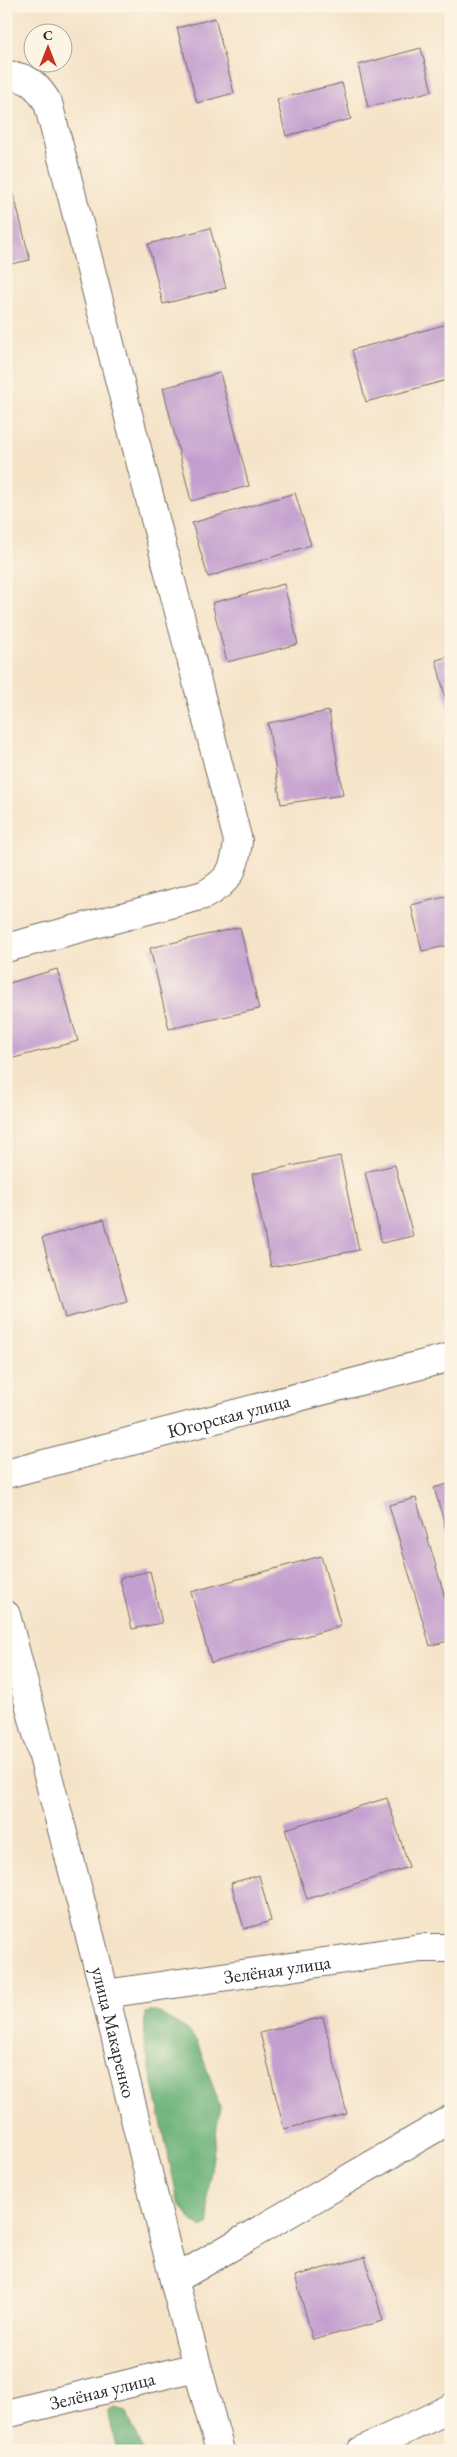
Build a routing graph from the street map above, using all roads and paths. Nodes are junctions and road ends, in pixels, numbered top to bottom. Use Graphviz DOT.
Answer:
graph roads {
  1 [pos="6,75"];
  2 [pos="6,948"];
  3 [pos="451,1357"];
  4 [pos="6,1474"];
  5 [pos="6,1615"];
  6 [pos="451,1948"];
  7 [pos="104,1994"];
  8 [pos="451,2119"];
  9 [pos="174,2280"];
  10 [pos="196,2367"];
  11 [pos="451,2408"];
  12 [pos="6,2414"];
  13 [pos="220,2451"];
  14 [pos="361,2451"];
  1 -- 2 [label="street"];
  3 -- 4 [label="street, Югорская улица"];
  5 -- 7 [label="street, улица Макаренко"];
  6 -- 7 [label="street, Зелёная улица"];
  7 -- 9 [label="street, улица Макаренко"];
  8 -- 9 [label="street"];
  9 -- 10 [label="street, улица Макаренко"];
  10 -- 12 [label="street, Зелёная улица"];
  10 -- 13 [label="street, улица Макаренко"];
  11 -- 14 [label="street"];
}
